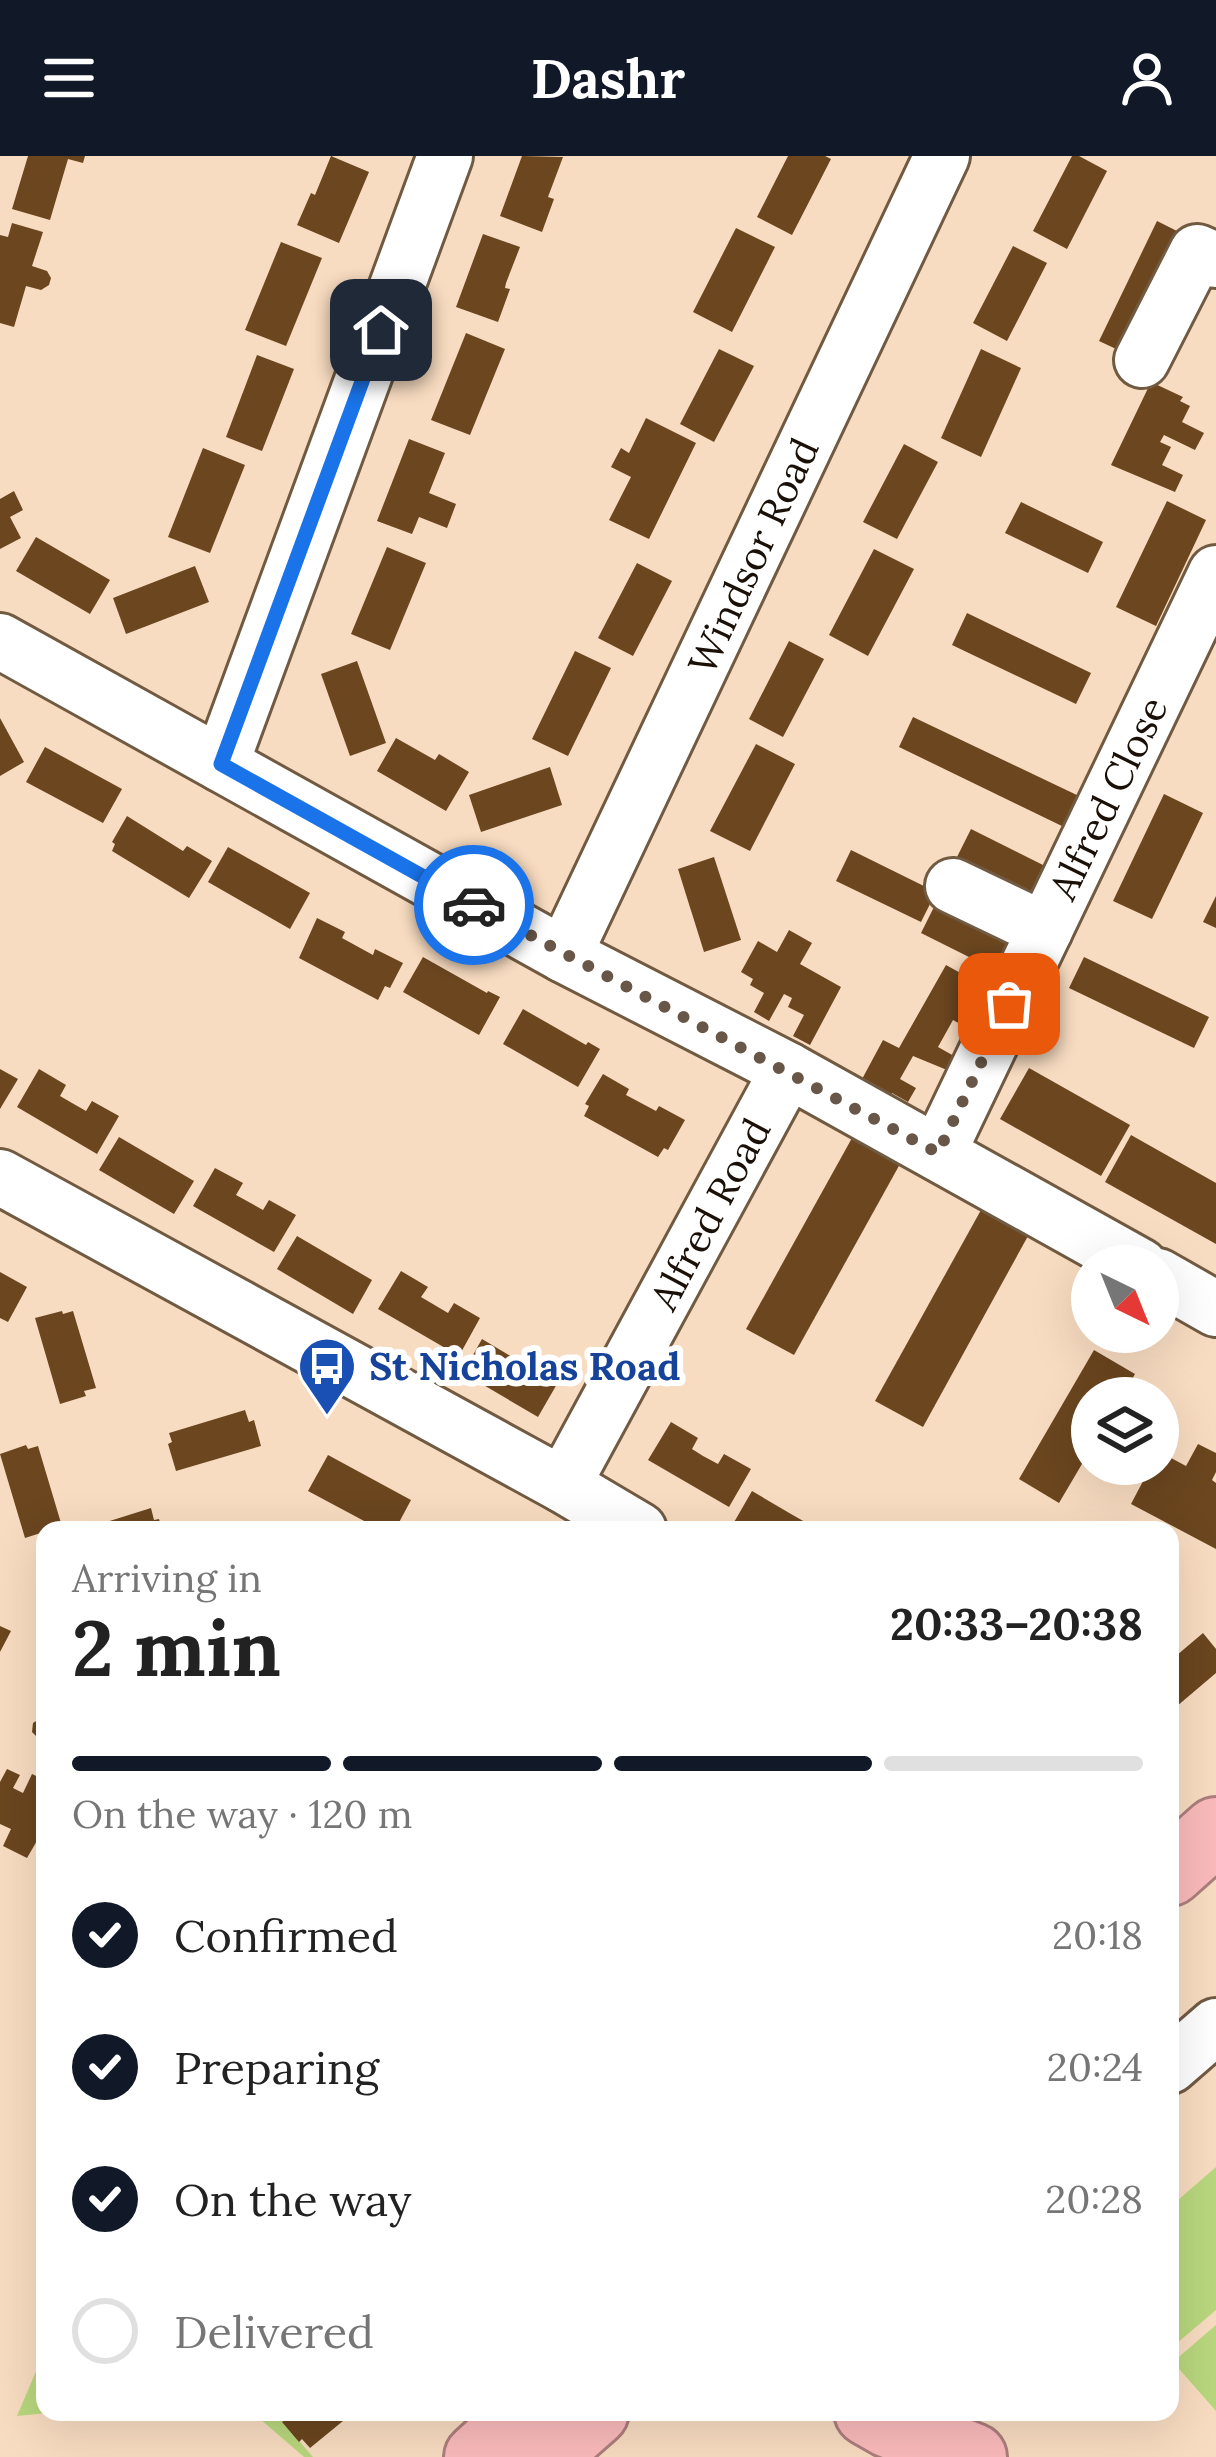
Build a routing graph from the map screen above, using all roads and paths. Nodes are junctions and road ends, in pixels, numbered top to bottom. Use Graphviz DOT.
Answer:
graph roads {
  1 [pos="446,156"];
  2 [pos="942,156"];
  3 [pos="1216,260"];
  4 [pos="1142,360"];
  5 [pos="1216,573"];
  6 [pos="0,641"];
  7 [pos="221,764"];
  8 [pos="953,886"];
  9 [pos="1045,930"];
  10 [pos="564,955"];
  11 [pos="788,1070"];
  12 [pos="938,1153"];
  13 [pos="0,1177"];
  14 [pos="1102,1245"];
  15 [pos="1179,1288"];
  16 [pos="1216,1309"];
  17 [pos="563,1485"];
  18 [pos="615,1521"];
  19 [pos="1216,2026"];
  20 [pos="1179,2058"];
  21 [pos="517,2421"];
  22 [pos="585,2421"];
  23 [pos="884,2421"];
  24 [pos="478,2457"];
  25 [pos="544,2457"];
  26 [pos="973,2457"];
  1 -- 7 [label="street"];
  2 -- 10 [label="street, Windsor Road"];
  3 -- 4 [label="street"];
  5 -- 9 [label="street, Alfred Close"];
  6 -- 7 [label="street"];
  7 -- 10 [label="street"];
  8 -- 9 [label="street"];
  9 -- 12 [label="street, Alfred Close"];
  10 -- 11 [label="street"];
  11 -- 12 [label="street"];
  11 -- 17 [label="street, Alfred Road"];
  12 -- 14 [label="street"];
  13 -- 17 [label="street"];
  15 -- 16 [label="street"];
  17 -- 18 [label="street"];
  19 -- 20 [label="street"];
  21 -- 24 [label="highway"];
  22 -- 25 [label="highway"];
  23 -- 26 [label="highway"];
}
